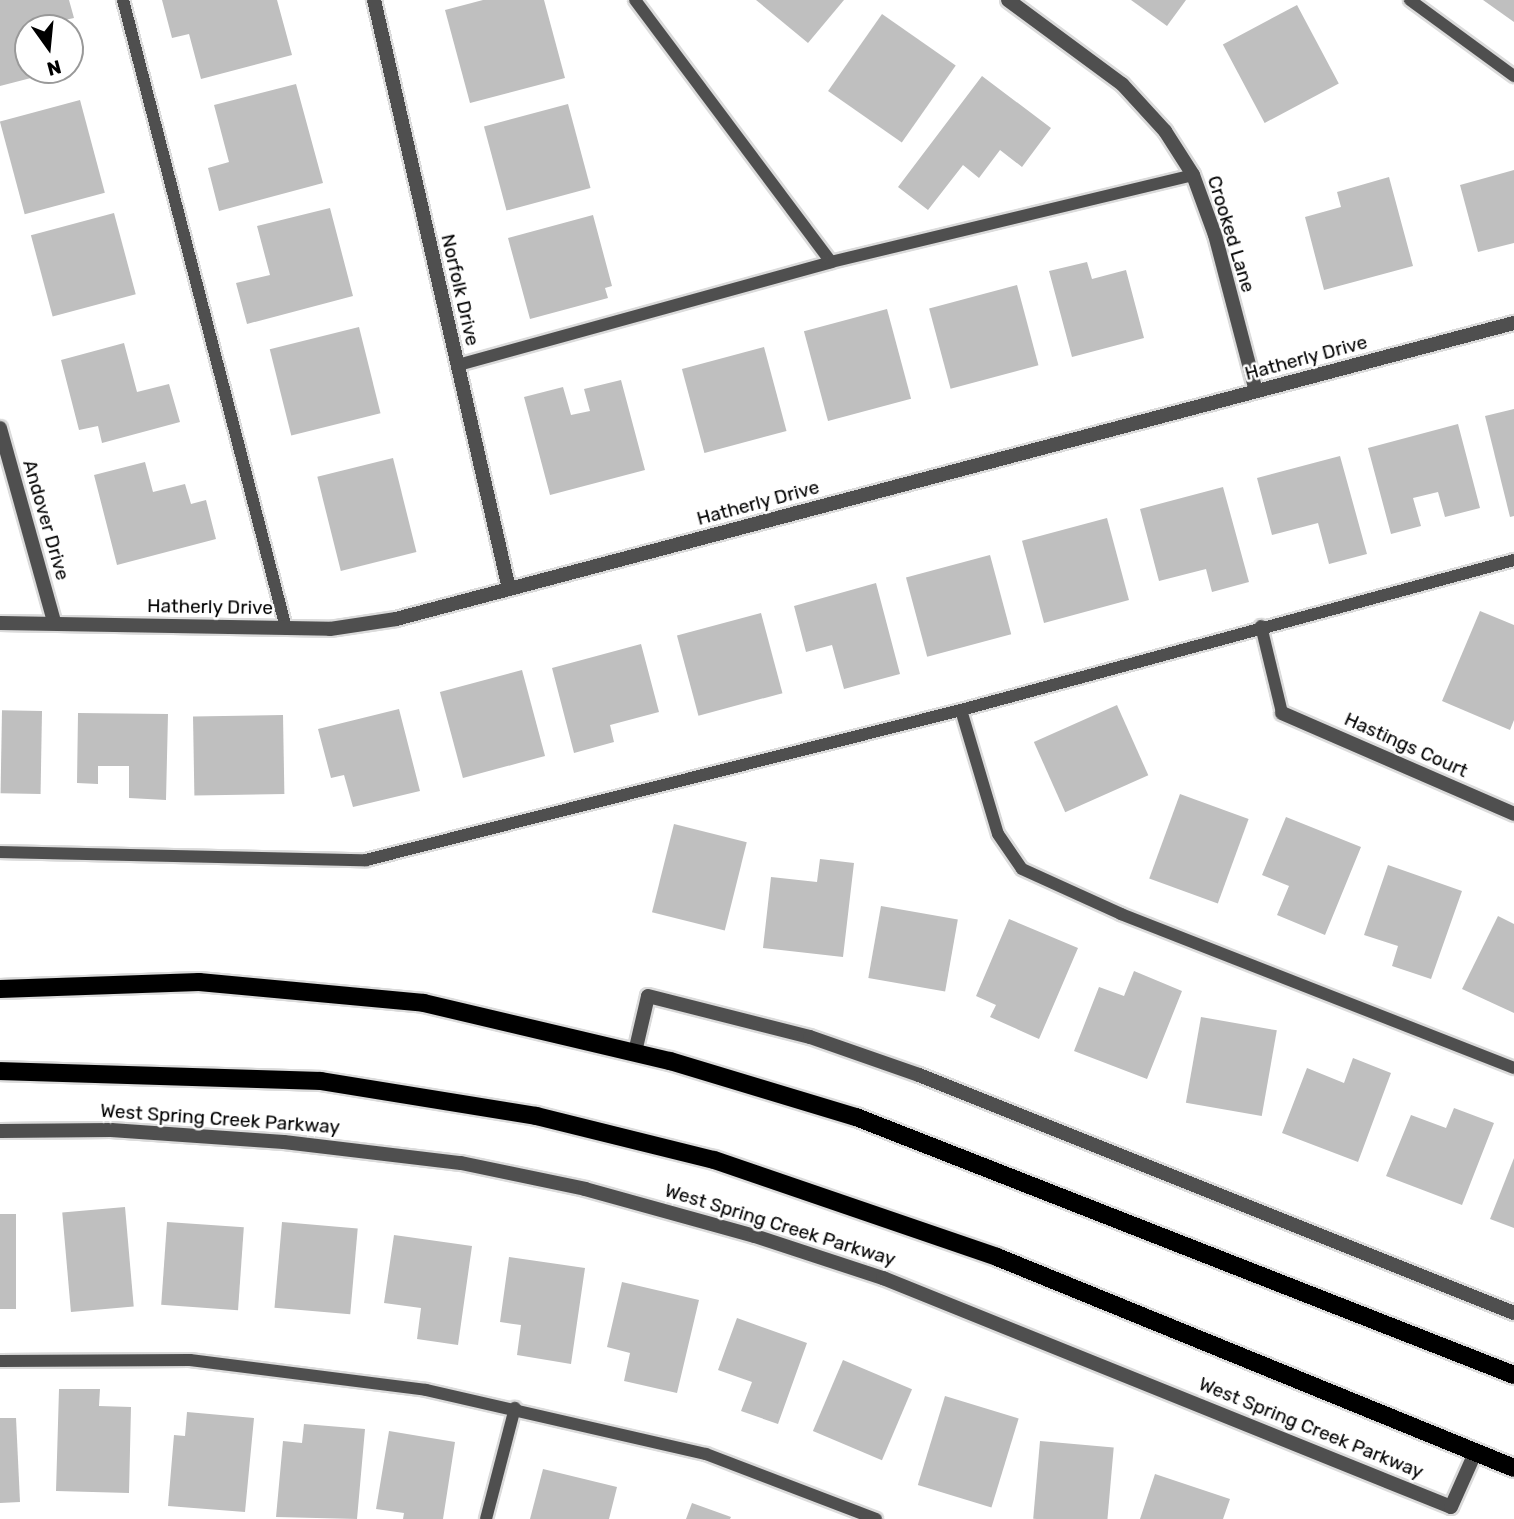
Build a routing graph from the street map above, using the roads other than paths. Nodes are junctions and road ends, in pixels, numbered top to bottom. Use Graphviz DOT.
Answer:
graph roads {
  1 [pos="123,0"];
  2 [pos="374,0"];
  3 [pos="635,0"];
  4 [pos="1008,0"];
  5 [pos="1410,0"];
  6 [pos="1514,76"];
  7 [pos="1193,175"];
  8 [pos="831,262"];
  9 [pos="1514,323"];
  10 [pos="458,365"];
  11 [pos="1256,391"];
  12 [pos="0,428"];
  13 [pos="1514,560"];
  14 [pos="509,589"];
  15 [pos="54,622"];
  16 [pos="0,623"];
  17 [pos="1261,626"];
  18 [pos="286,628"];
  19 [pos="961,710"];
  20 [pos="1282,712"];
  21 [pos="1514,814"];
  22 [pos="0,852"];
  23 [pos="0,989"];
  24 [pos="635,1052"];
  25 [pos="1514,1068"];
  26 [pos="0,1071"];
  27 [pos="0,1130"];
  28 [pos="1514,1314"];
  29 [pos="0,1361"];
  30 [pos="1513,1371"];
  31 [pos="515,1408"];
  32 [pos="1475,1452"];
  33 [pos="1514,1468"];
  34 [pos="486,1519"];
  35 [pos="876,1519"];
  1 -- 18 [label="lane"];
  2 -- 10 [label="street, Norfolk Drive"];
  3 -- 8 [label="lane"];
  4 -- 7 [label="street, Crooked Lane"];
  5 -- 6 [label="lane"];
  7 -- 8 [label="lane"];
  7 -- 11 [label="street, Crooked Lane"];
  8 -- 10 [label="lane"];
  9 -- 11 [label="street, Hatherly Drive"];
  10 -- 14 [label="street, Norfolk Drive"];
  11 -- 14 [label="street, Hatherly Drive"];
  12 -- 15 [label="street, Andover Drive"];
  13 -- 17 [label="lane"];
  14 -- 18 [label="street, Hatherly Drive"];
  15 -- 16 [label="street, Hatherly Drive"];
  15 -- 18 [label="street, Hatherly Drive"];
  17 -- 19 [label="lane"];
  17 -- 20 [label="lane"];
  19 -- 22 [label="lane"];
  19 -- 25 [label="lane"];
  20 -- 21 [label="street, Hastings Court"];
  23 -- 24 [label="main road"];
  24 -- 28 [label="street"];
  24 -- 30 [label="main road"];
  26 -- 32 [label="main road, West Spring Creek Parkway"];
  27 -- 32 [label="street, West Spring Creek Parkway"];
  29 -- 31 [label="lane"];
  31 -- 34 [label="lane"];
  31 -- 35 [label="lane"];
  32 -- 33 [label="main road, West Spring Creek Parkway"];
}
